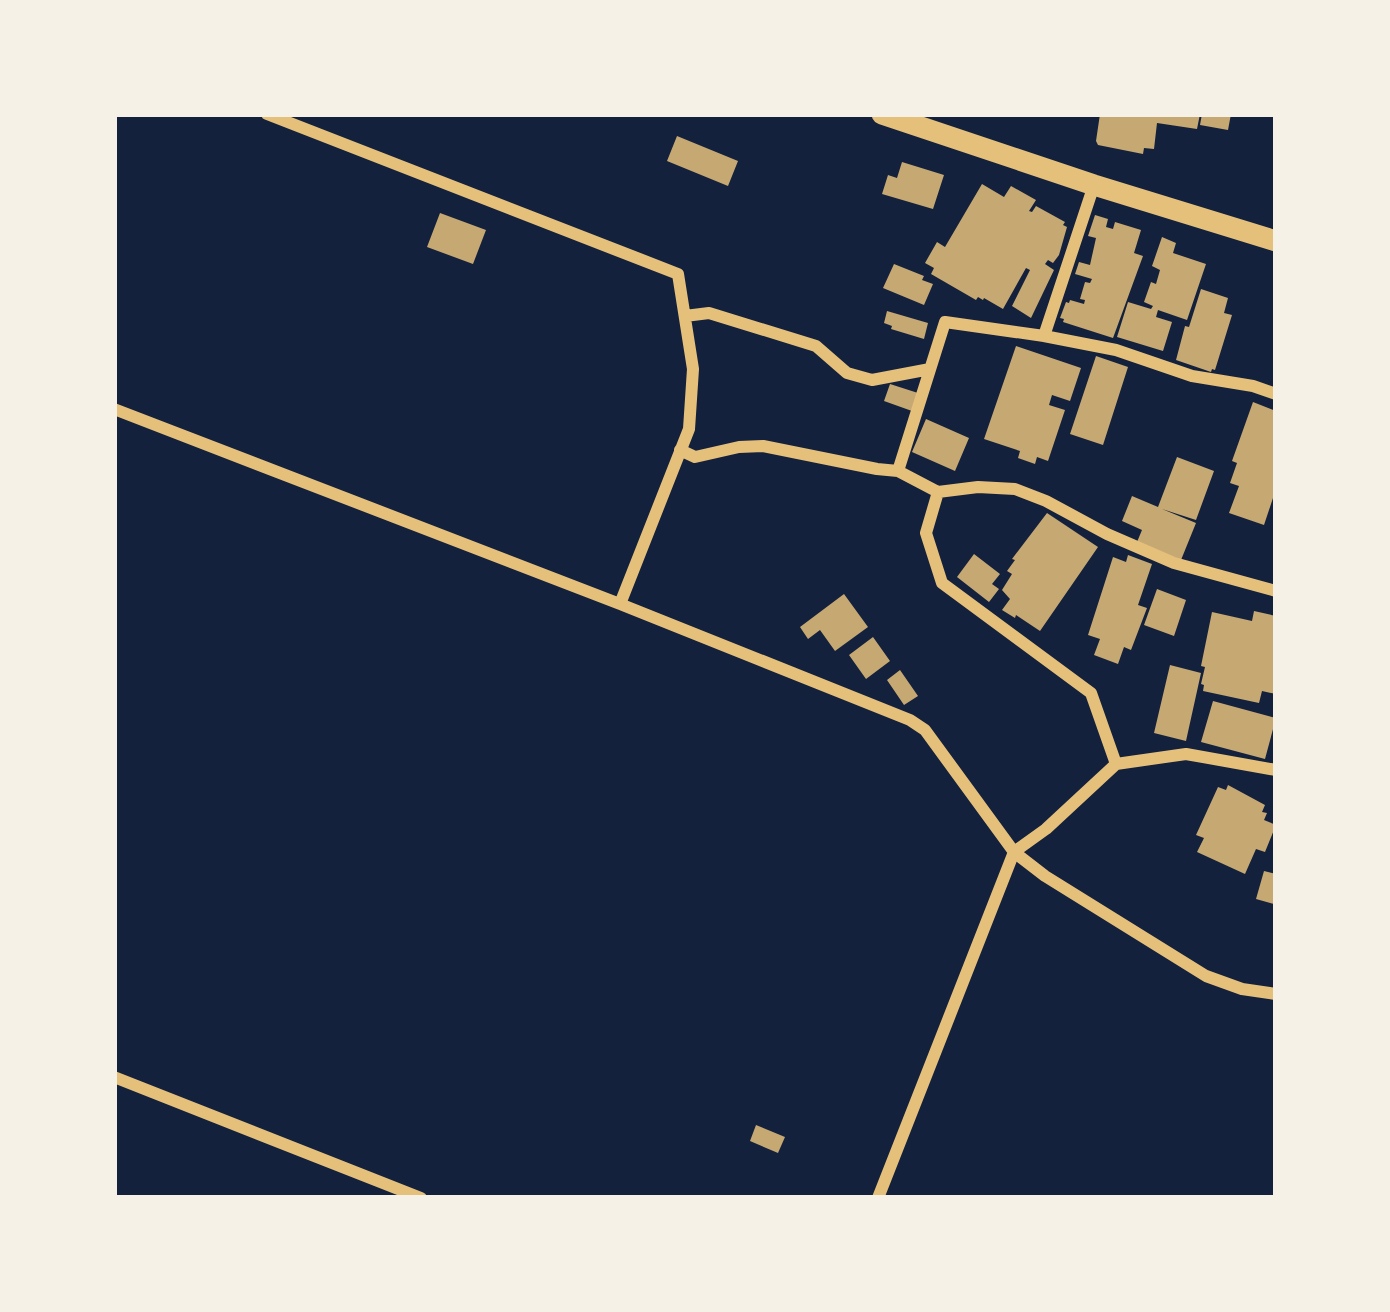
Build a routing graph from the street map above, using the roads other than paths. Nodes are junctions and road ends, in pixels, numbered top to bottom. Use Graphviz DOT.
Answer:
graph roads {
  1 [pos="267,114"];
  2 [pos="882,114"];
  3 [pos="1094,185"];
  4 [pos="1276,241"];
  5 [pos="685,316"];
  6 [pos="1044,336"];
  7 [pos="930,369"];
  8 [pos="1276,394"];
  9 [pos="114,409"];
  10 [pos="680,450"];
  11 [pos="898,471"];
  12 [pos="938,492"];
  13 [pos="1276,591"];
  14 [pos="620,604"];
  15 [pos="1116,764"];
  16 [pos="1276,770"];
  17 [pos="1014,852"];
  18 [pos="1276,994"];
  19 [pos="114,1077"];
  20 [pos="421,1198"];
  21 [pos="878,1198"];
  1 -- 5 [label="street"];
  2 -- 3 [label="main road"];
  3 -- 4 [label="main road"];
  3 -- 6 [label="street"];
  5 -- 7 [label="street"];
  5 -- 10 [label="street"];
  6 -- 7 [label="street"];
  6 -- 8 [label="street"];
  7 -- 11 [label="street"];
  9 -- 14 [label="street"];
  10 -- 11 [label="street"];
  10 -- 14 [label="street"];
  11 -- 12 [label="street"];
  12 -- 13 [label="street"];
  12 -- 15 [label="street"];
  14 -- 17 [label="street"];
  15 -- 16 [label="street"];
  15 -- 17 [label="street"];
  17 -- 18 [label="street"];
  17 -- 21 [label="street"];
  19 -- 20 [label="street"];
}
